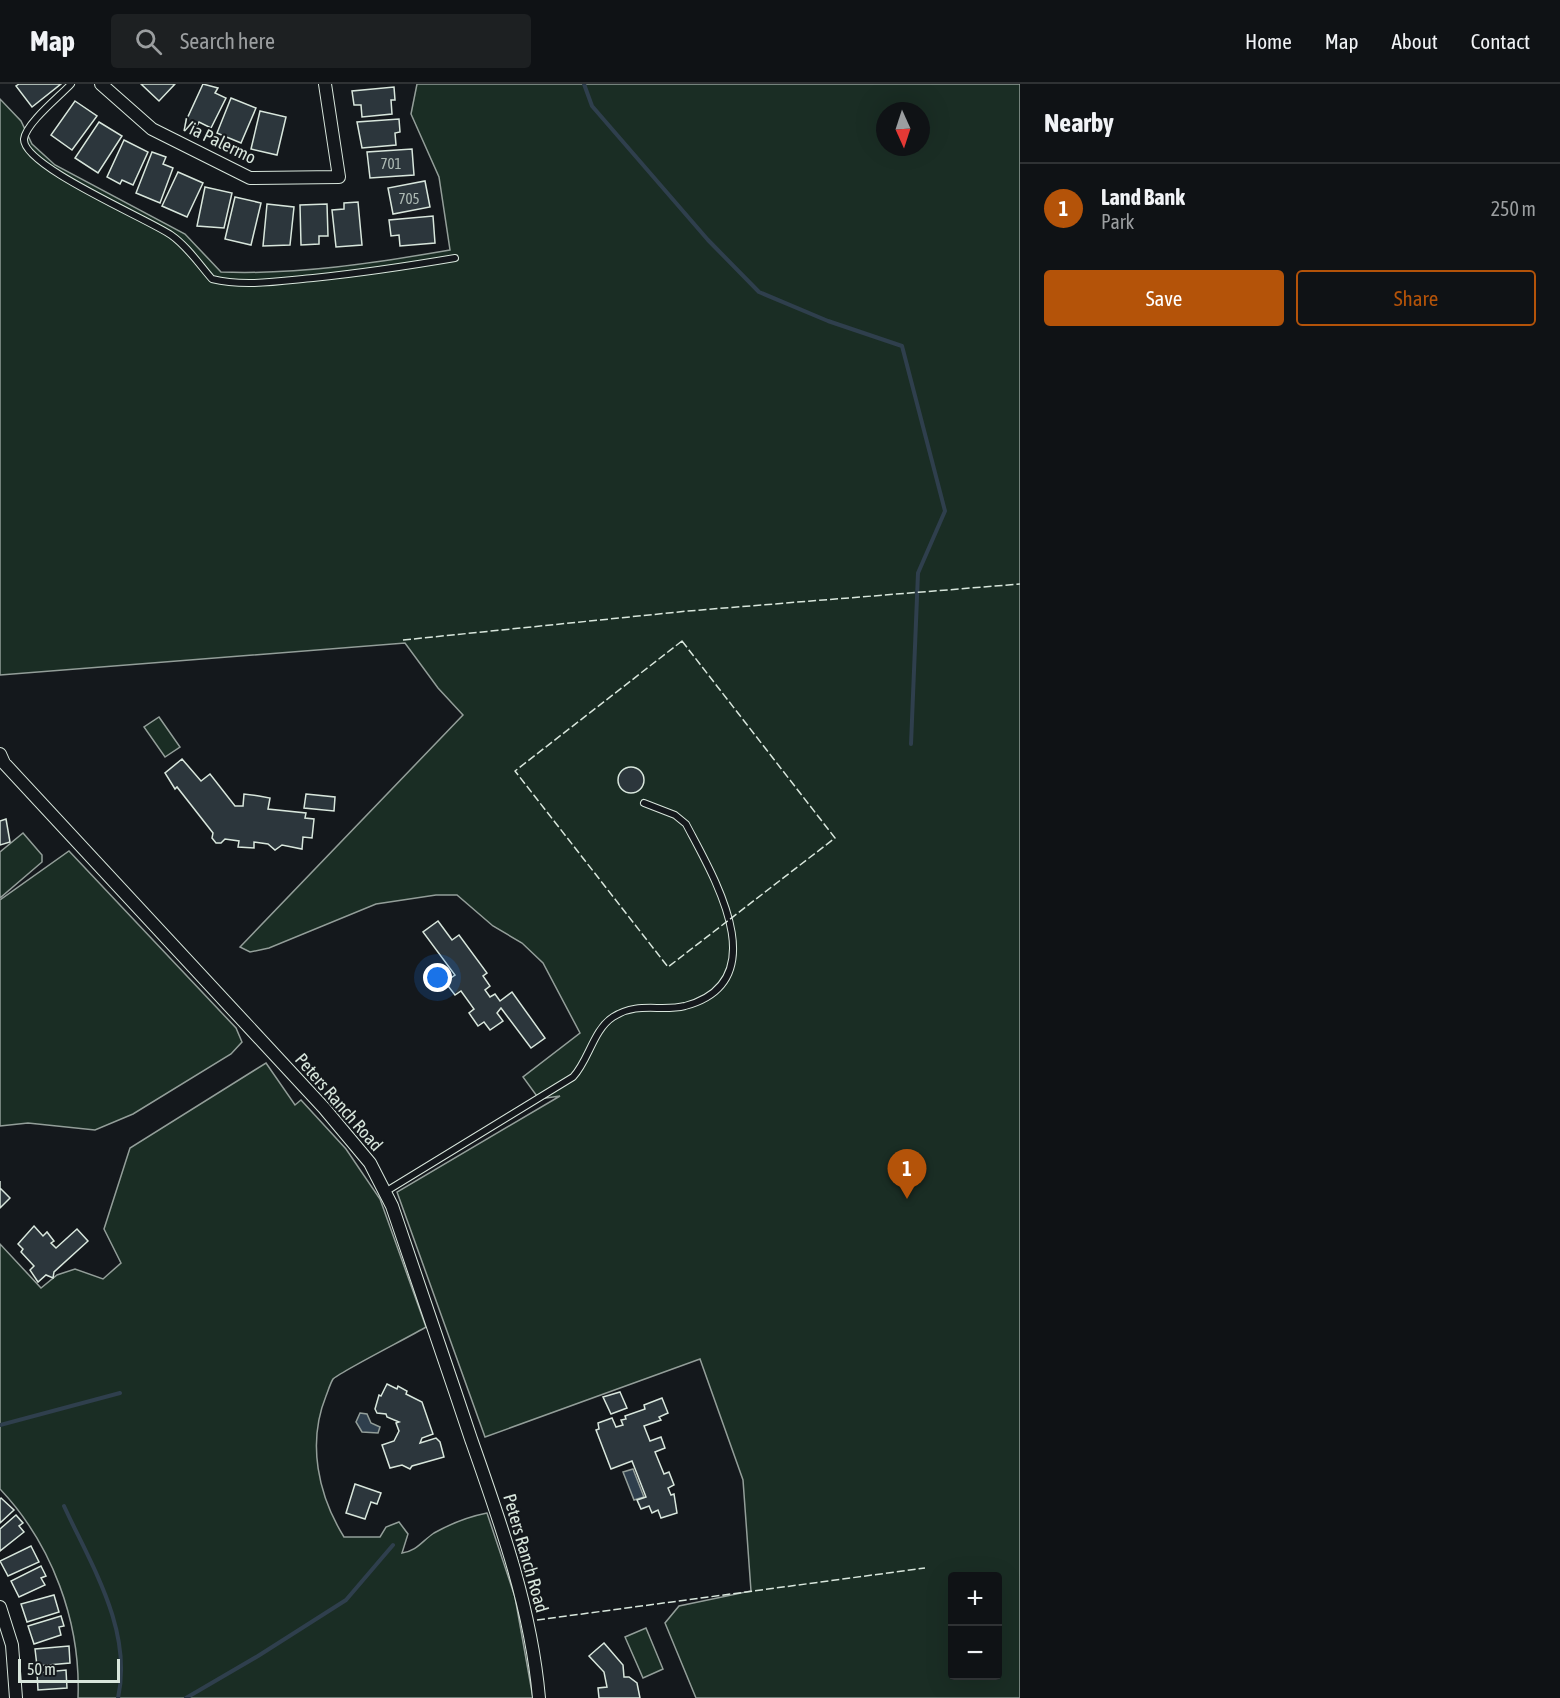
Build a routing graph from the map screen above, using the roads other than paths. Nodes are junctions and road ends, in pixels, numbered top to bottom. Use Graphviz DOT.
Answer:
graph roads {
  1 [pos="72,84"];
  2 [pos="101,84"];
  3 [pos="325,84"];
  4 [pos="455,258"];
  5 [pos="0,754"];
  6 [pos="644,803"];
  7 [pos="385,1192"];
  8 [pos="0,1607"];
  9 [pos="16,1698"];
  10 [pos="539,1698"];
  1 -- 4 [label="lane"];
  2 -- 3 [label="street, Via Palermo"];
  5 -- 7 [label="street, Peters Ranch Road"];
  6 -- 7 [label="lane"];
  7 -- 10 [label="street, Peters Ranch Road"];
  8 -- 9 [label="street"];
}
